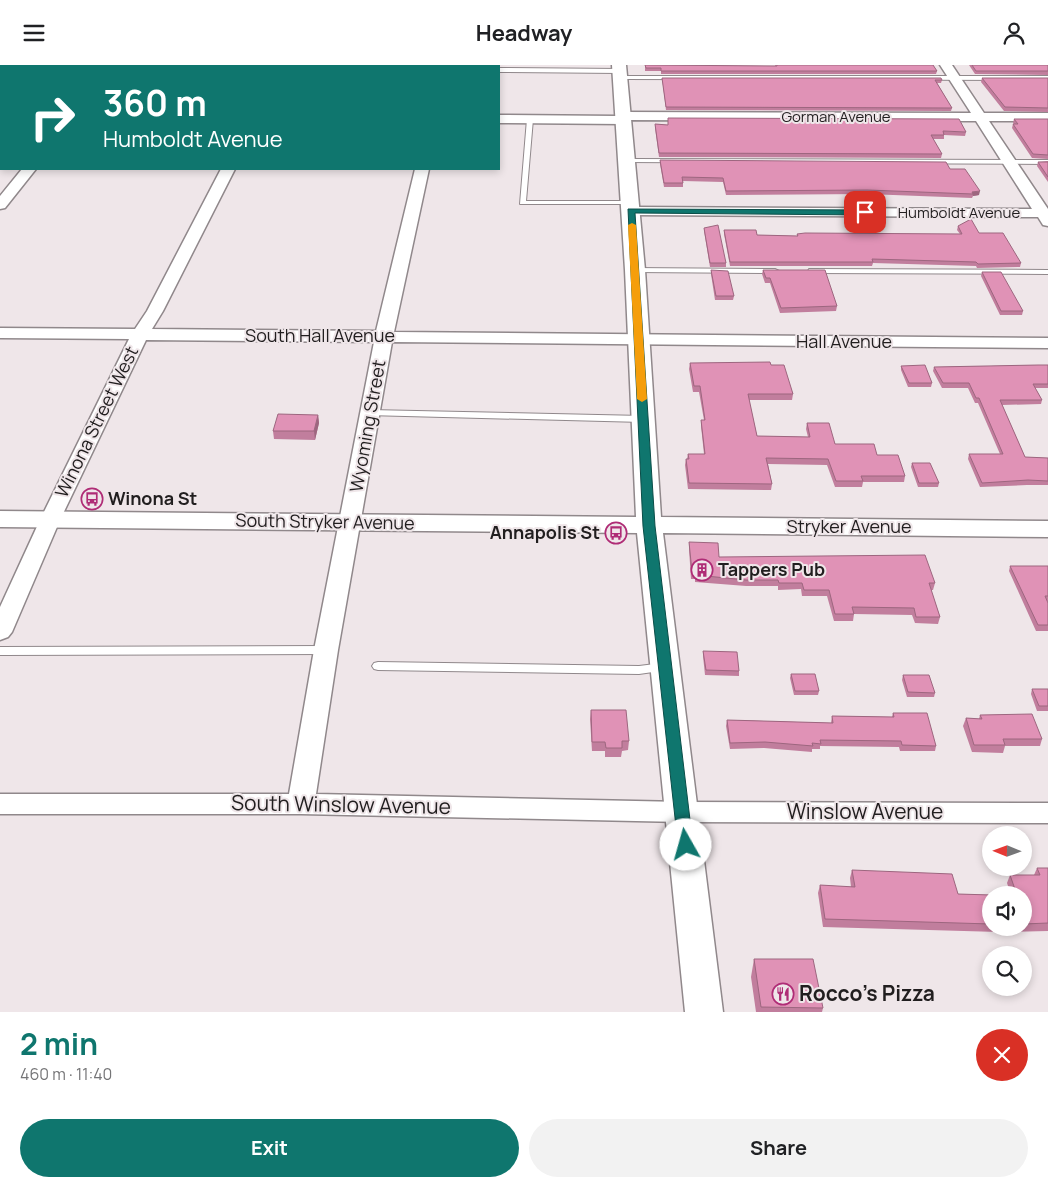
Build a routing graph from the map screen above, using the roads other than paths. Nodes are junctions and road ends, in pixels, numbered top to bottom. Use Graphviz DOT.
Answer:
graph roads {
  1 [pos="946,65"];
  2 [pos="500,70"];
  3 [pos="620,71"];
  4 [pos="954,78"];
  5 [pos="1048,78"];
  6 [pos="980,117"];
  7 [pos="1048,117"];
  8 [pos="623,118"];
  9 [pos="500,119"];
  10 [pos="530,119"];
  11 [pos="627,160"];
  12 [pos="1008,162"];
  13 [pos="1048,162"];
  14 [pos="28,170"];
  15 [pos="227,170"];
  16 [pos="422,170"];
  17 [pos="2,202"];
  18 [pos="630,207"];
  19 [pos="1046,216"];
  20 [pos="635,271"];
  21 [pos="783,271"];
  22 [pos="802,271"];
  23 [pos="1048,272"];
  24 [pos="0,333"];
  25 [pos="384,335"];
  26 [pos="139,336"];
  27 [pos="639,340"];
  28 [pos="1048,343"];
  29 [pos="370,413"];
  30 [pos="643,419"];
  31 [pos="0,519"];
  32 [pos="50,520"];
  33 [pos="350,521"];
  34 [pos="649,526"];
  35 [pos="1048,529"];
  36 [pos="0,632"];
  37 [pos="326,650"];
  38 [pos="0,651"];
  39 [pos="378,666"];
  40 [pos="666,667"];
  41 [pos="0,804"];
  42 [pos="301,804"];
  43 [pos="682,812"];
  44 [pos="1048,813"];
  45 [pos="704,1012"];
  1 -- 4 [label="street"];
  2 -- 3 [label="lane"];
  3 -- 4 [label="lane"];
  3 -- 8 [label="street"];
  4 -- 5 [label="lane"];
  4 -- 6 [label="street"];
  6 -- 7 [label="street, Gorman Avenue"];
  6 -- 8 [label="street, Gorman Avenue"];
  6 -- 12 [label="street"];
  8 -- 10 [label="street, Gorman Avenue"];
  8 -- 11 [label="street"];
  9 -- 10 [label="street, Gorman Avenue"];
  10 -- 18 [label="lane"];
  11 -- 12 [label="lane"];
  11 -- 18 [label="street"];
  12 -- 13 [label="lane"];
  12 -- 19 [label="street"];
  14 -- 17 [label="street"];
  15 -- 26 [label="street, Winona Street West"];
  16 -- 25 [label="street, Wyoming Street"];
  18 -- 19 [label="street, Humboldt Avenue"];
  18 -- 20 [label="street"];
  20 -- 21 [label="lane"];
  20 -- 27 [label="street"];
  22 -- 23 [label="lane"];
  24 -- 26 [label="street, South Hall Avenue"];
  25 -- 26 [label="street, South Hall Avenue"];
  25 -- 27 [label="street, South Hall Avenue"];
  25 -- 29 [label="street, Wyoming Street"];
  26 -- 32 [label="street, Winona Street West"];
  27 -- 28 [label="street, Hall Avenue"];
  27 -- 30 [label="street"];
  29 -- 30 [label="lane"];
  29 -- 33 [label="street, Wyoming Street"];
  30 -- 34 [label="street"];
  31 -- 32 [label="street, South Stryker Avenue"];
  32 -- 33 [label="street, South Stryker Avenue"];
  32 -- 36 [label="street, Winona Street West"];
  33 -- 34 [label="street, South Stryker Avenue"];
  33 -- 37 [label="street, Wyoming Street"];
  34 -- 35 [label="street, Stryker Avenue"];
  34 -- 40 [label="street"];
  37 -- 38 [label="lane"];
  37 -- 42 [label="street, Wyoming Street"];
  39 -- 40 [label="lane"];
  40 -- 43 [label="street"];
  41 -- 42 [label="street, South Winslow Avenue"];
  42 -- 43 [label="street, South Winslow Avenue"];
  43 -- 44 [label="street, Winslow Avenue"];
  43 -- 45 [label="street"];
}
